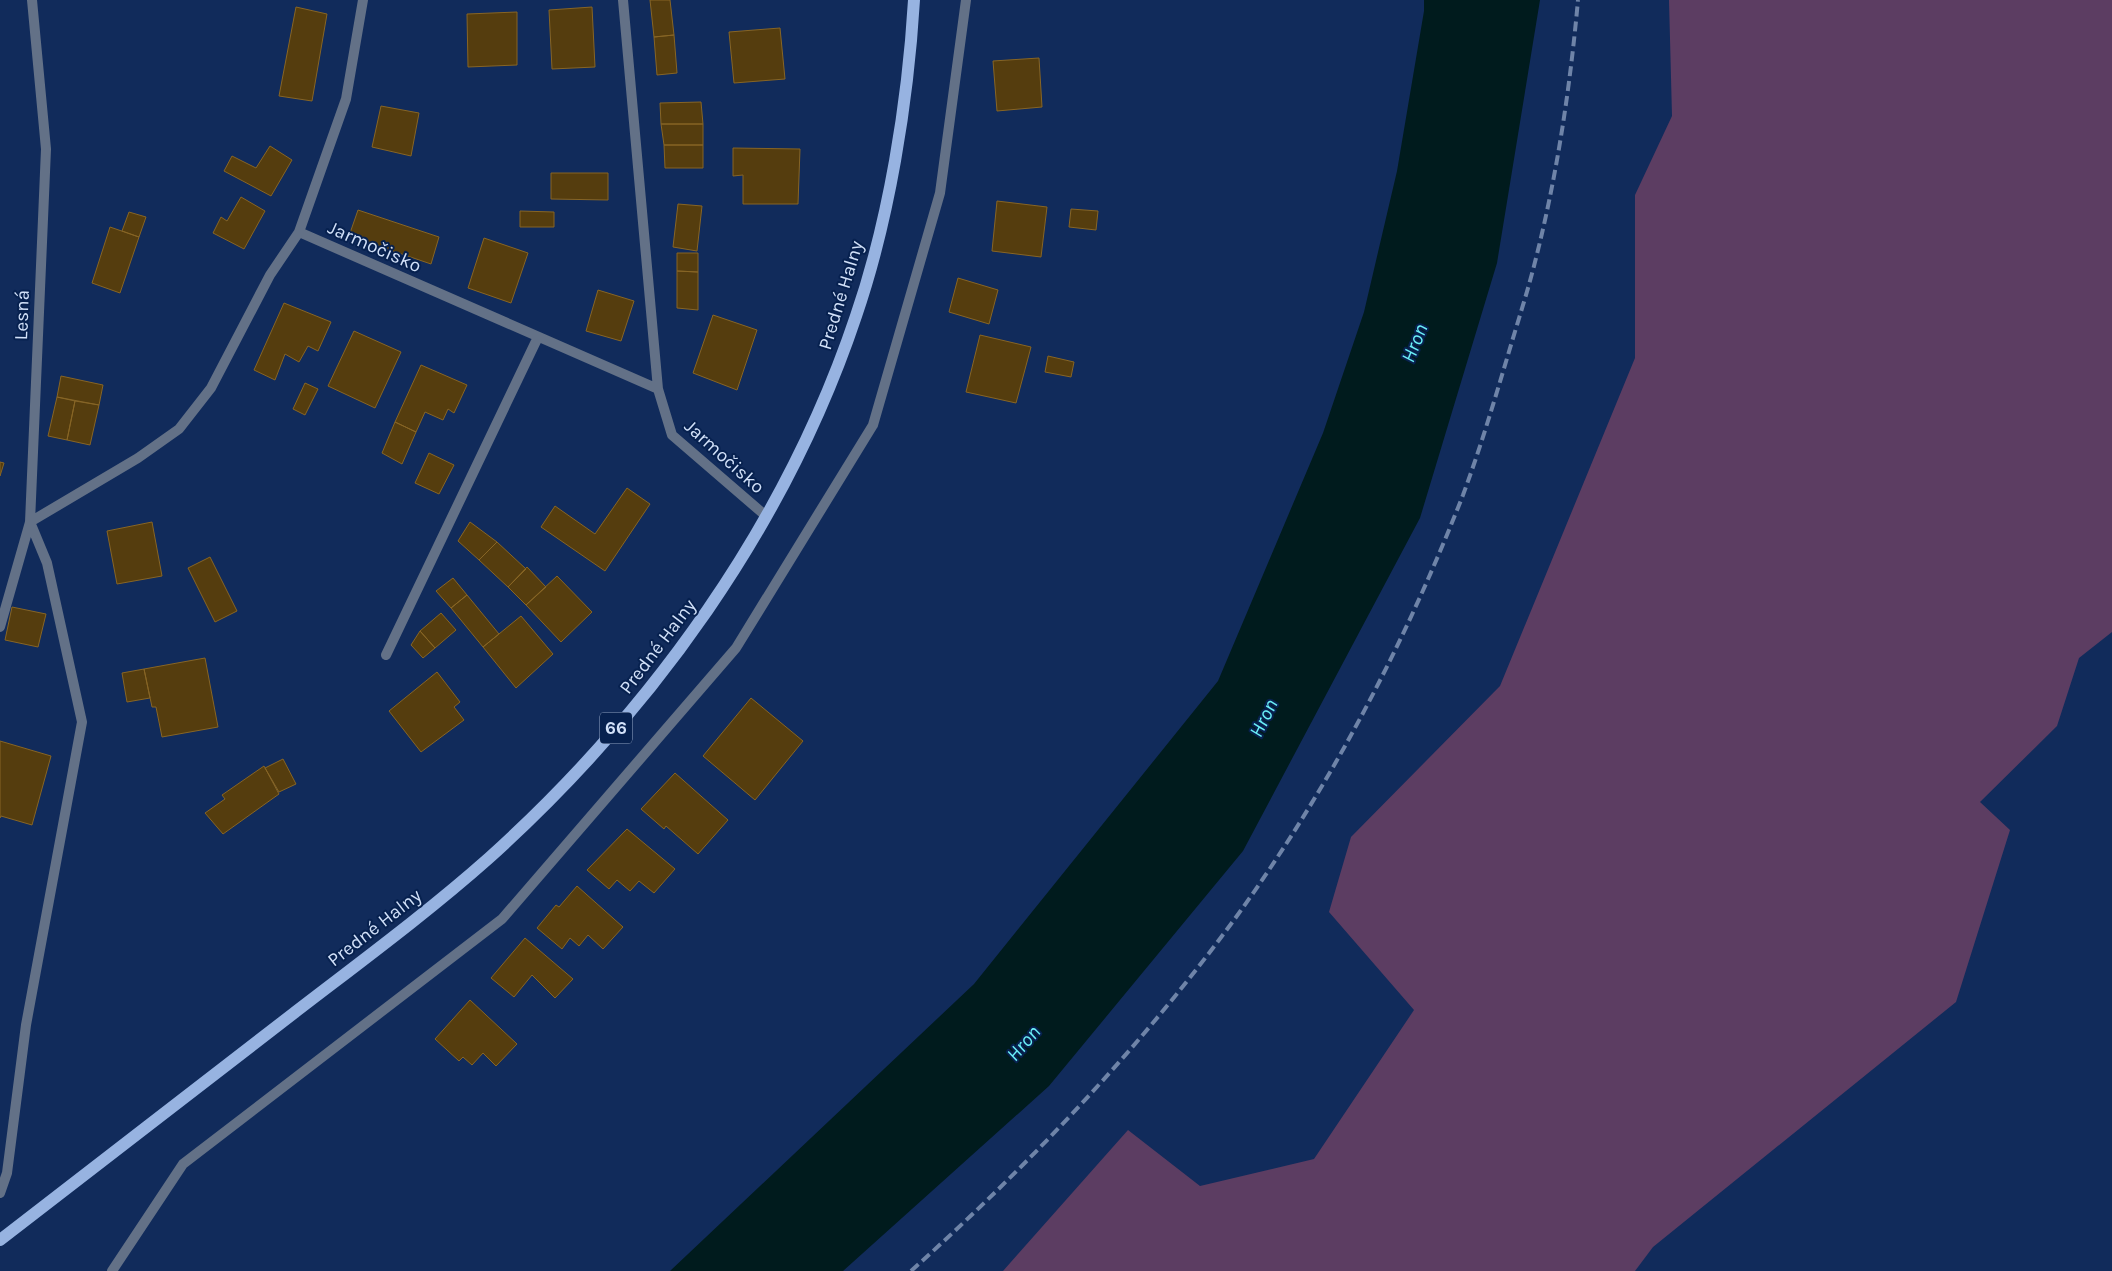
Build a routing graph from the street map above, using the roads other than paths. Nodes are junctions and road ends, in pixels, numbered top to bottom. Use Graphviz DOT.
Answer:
graph roads {
  1 [pos="32,0"];
  2 [pos="362,0"];
  3 [pos="623,0"];
  4 [pos="914,0"];
  5 [pos="966,0"];
  6 [pos="299,232"];
  7 [pos="538,337"];
  8 [pos="658,389"];
  9 [pos="766,516"];
  10 [pos="30,522"];
  11 [pos="0,628"];
  12 [pos="386,655"];
  13 [pos="0,1193"];
  14 [pos="0,1240"];
  15 [pos="112,1271"];
  1 -- 10 [label="street, Lesná"];
  2 -- 6 [label="street, Jarmočisko"];
  3 -- 8 [label="street, Jarmočisko"];
  4 -- 9 [label="main road, Predné Halny / 66"];
  5 -- 15 [label="street"];
  6 -- 7 [label="street, Jarmočisko"];
  6 -- 10 [label="street"];
  7 -- 8 [label="street, Jarmočisko"];
  7 -- 12 [label="street"];
  8 -- 9 [label="street, Jarmočisko"];
  9 -- 14 [label="main road, Predné Halny / 66"];
  10 -- 11 [label="street, Lesná"];
  10 -- 13 [label="street"];
}
